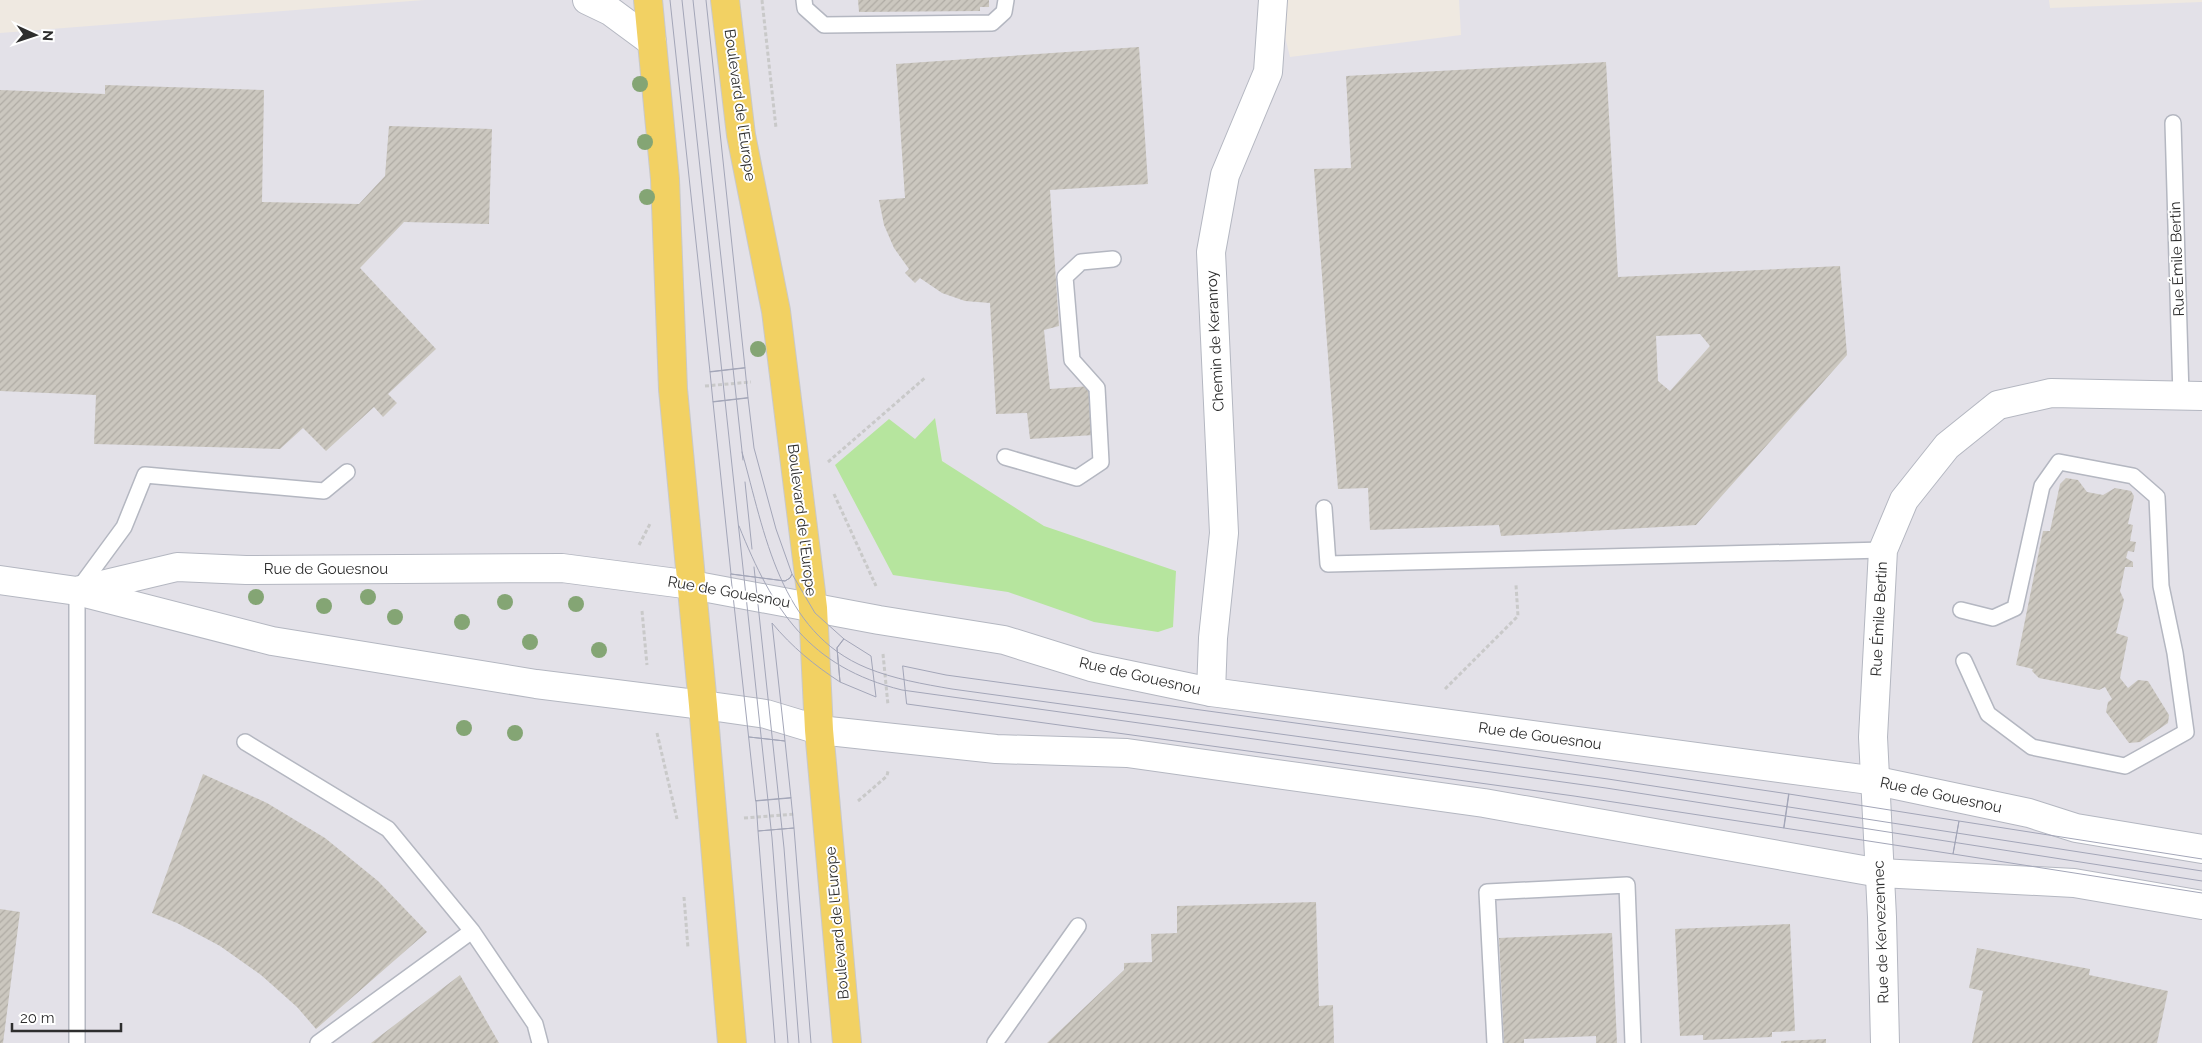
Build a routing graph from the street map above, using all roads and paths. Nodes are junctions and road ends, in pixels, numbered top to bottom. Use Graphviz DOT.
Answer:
graph roads {
  1 [pos="587,0"];
  2 [pos="648,0"];
  3 [pos="725,0"];
  4 [pos="804,0"];
  5 [pos="1006,0"];
  6 [pos="1273,0"];
  7 [pos="652,42"];
  8 [pos="2173,123"];
  9 [pos="1113,259"];
  10 [pos="926,377"];
  11 [pos="754,382"];
  12 [pos="704,396"];
  13 [pos="2191,396"];
  14 [pos="1005,457"];
  15 [pos="823,466"];
  16 [pos="347,472"];
  17 [pos="1324,508"];
  18 [pos="685,517"];
  19 [pos="651,522"];
  20 [pos="1883,550"];
  21 [pos="0,580"];
  22 [pos="692,585"];
  23 [pos="77,591"];
  24 [pos="813,608"];
  25 [pos="1961,610"];
  26 [pos="1518,616"];
  27 [pos="1964,661"];
  28 [pos="1445,689"];
  29 [pos="1211,692"];
  30 [pos="703,705"];
  31 [pos="818,730"];
  32 [pos="245,742"];
  33 [pos="1877,781"];
  34 [pos="826,811"];
  35 [pos="713,820"];
  36 [pos="1878,821"];
  37 [pos="2202,850"];
  38 [pos="1880,873"];
  39 [pos="2202,905"];
  40 [pos="1078,926"];
  41 [pos="472,931"];
  42 [pos="77,1043"];
  43 [pos="318,1043"];
  44 [pos="540,1043"];
  45 [pos="732,1043"];
  46 [pos="847,1043"];
  47 [pos="994,1043"];
  48 [pos="1495,1043"];
  49 [pos="1633,1043"];
  50 [pos="1885,1043"];
  1 -- 7 [label="main road"];
  2 -- 7 [label="main road"];
  3 -- 24 [label="main road, Boulevard de l'Europe"];
  4 -- 5 [label="lane"];
  6 -- 29 [label="main road, Chemin de Keranroy"];
  7 -- 18 [label="main road"];
  8 -- 13 [label="lane, Rue Émile Bertin"];
  9 -- 14 [label="lane"];
  10 -- 15 [label="path"];
  11 -- 12 [label="path"];
  13 -- 20 [label="main road, Rue Émile Bertin"];
  16 -- 23 [label="lane"];
  17 -- 20 [label="lane"];
  18 -- 19 [label="path"];
  18 -- 22 [label="main road"];
  20 -- 33 [label="main road, Rue Émile Bertin"];
  21 -- 23 [label="main road, Rue de Gouesnou"];
  22 -- 23 [label="main road, Rue de Gouesnou"];
  22 -- 24 [label="main road, Rue de Gouesnou"];
  22 -- 30 [label="main road"];
  23 -- 30 [label="main road, Rue de Gouesnou"];
  23 -- 42 [label="lane"];
  24 -- 29 [label="main road, Rue de Gouesnou"];
  24 -- 31 [label="main road, Boulevard de l'Europe"];
  25 -- 27 [label="lane"];
  26 -- 28 [label="path"];
  29 -- 33 [label="main road, Rue de Gouesnou"];
  30 -- 31 [label="main road, Rue de Gouesnou"];
  30 -- 35 [label="main road"];
  31 -- 34 [label="main road, Boulevard de l'Europe"];
  31 -- 38 [label="main road, Rue de Gouesnou"];
  32 -- 41 [label="lane"];
  33 -- 36 [label="main road, Rue Émile Bertin"];
  33 -- 37 [label="main road, Rue de Gouesnou"];
  34 -- 35 [label="path"];
  34 -- 46 [label="main road, Boulevard de l'Europe"];
  35 -- 45 [label="main road"];
  36 -- 38 [label="main road, Rue de Kervezennec"];
  38 -- 39 [label="main road, Rue de Gouesnou"];
  38 -- 50 [label="main road, Rue de Kervezennec"];
  40 -- 47 [label="lane"];
  41 -- 43 [label="lane"];
  41 -- 44 [label="lane"];
  48 -- 49 [label="lane"];
}
